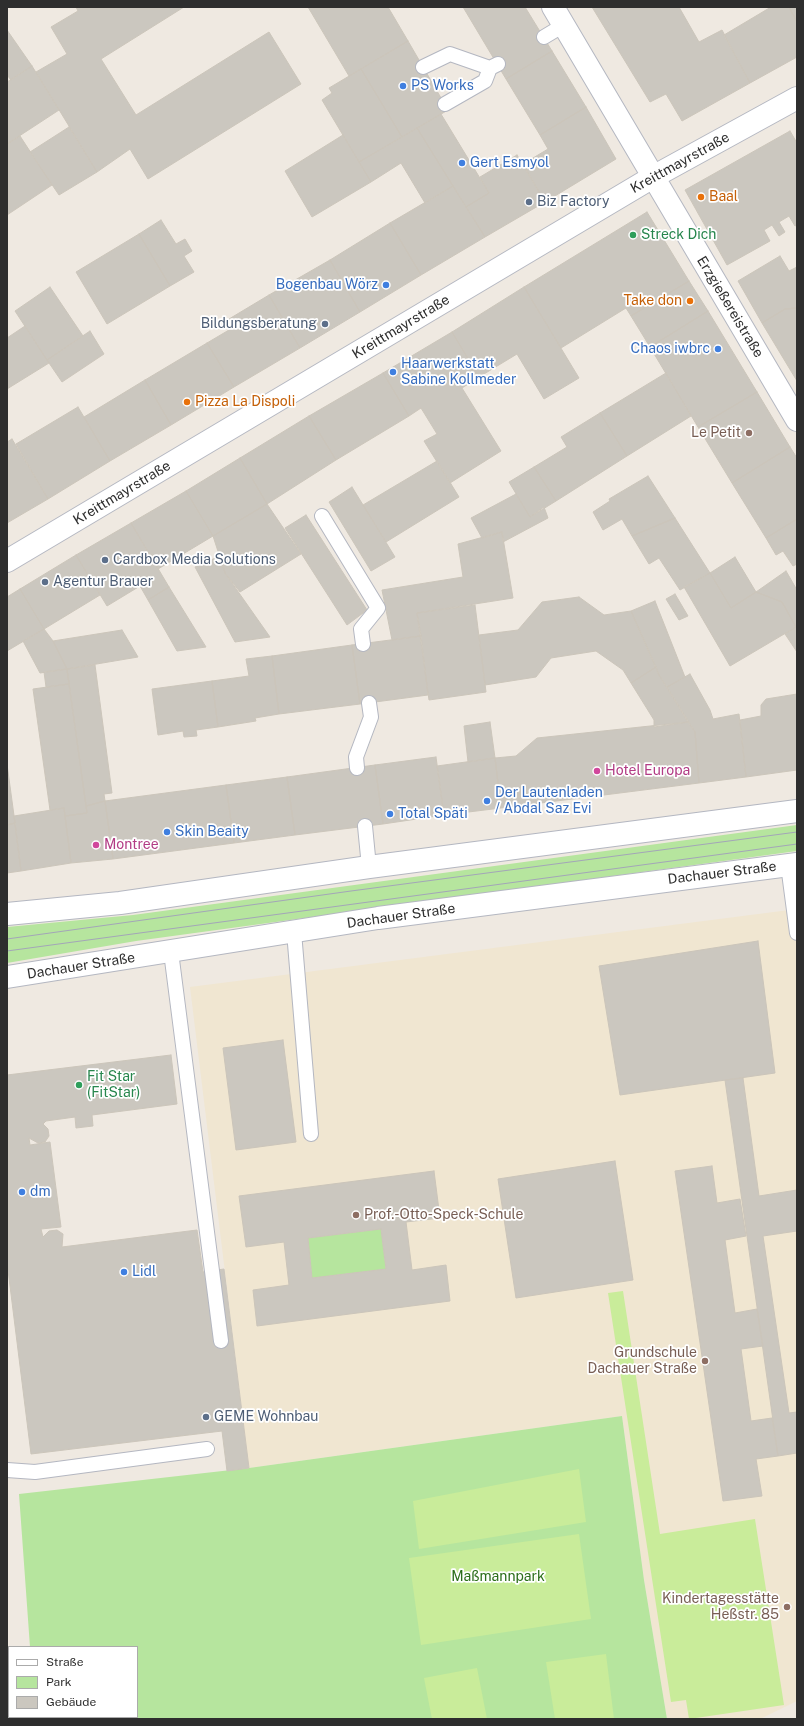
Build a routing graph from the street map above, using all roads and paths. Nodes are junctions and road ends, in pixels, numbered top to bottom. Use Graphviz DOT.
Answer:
graph roads {
  1 [pos="558,16"];
  2 [pos="544,37"];
  3 [pos="423,67"];
  4 [pos="797,98"];
  5 [pos="445,104"];
  6 [pos="653,177"];
  7 [pos="797,420"];
  8 [pos="322,516"];
  9 [pos="7,561"];
  10 [pos="363,644"];
  11 [pos="369,703"];
  12 [pos="357,768"];
  13 [pos="797,811"];
  14 [pos="365,826"];
  15 [pos="792,864"];
  16 [pos="369,867"];
  17 [pos="7,914"];
  18 [pos="294,932"];
  19 [pos="797,933"];
  20 [pos="171,952"];
  21 [pos="7,978"];
  22 [pos="311,1134"];
  23 [pos="221,1341"];
  24 [pos="207,1449"];
  25 [pos="7,1470"];
  1 -- 2 [label="lane"];
  1 -- 6 [label="main road, Erzgießereistraße"];
  3 -- 5 [label="lane"];
  4 -- 6 [label="main road, Kreittmayrstraße"];
  6 -- 7 [label="main road, Erzgießereistraße"];
  6 -- 9 [label="main road, Kreittmayrstraße"];
  8 -- 10 [label="lane"];
  11 -- 12 [label="lane"];
  13 -- 16 [label="main road"];
  14 -- 16 [label="lane"];
  15 -- 18 [label="main road, Dachauer Straße"];
  15 -- 19 [label="lane"];
  16 -- 17 [label="main road"];
  18 -- 20 [label="main road, Dachauer Straße"];
  18 -- 22 [label="lane"];
  20 -- 21 [label="main road, Dachauer Straße"];
  20 -- 23 [label="lane"];
  24 -- 25 [label="lane"];
}
